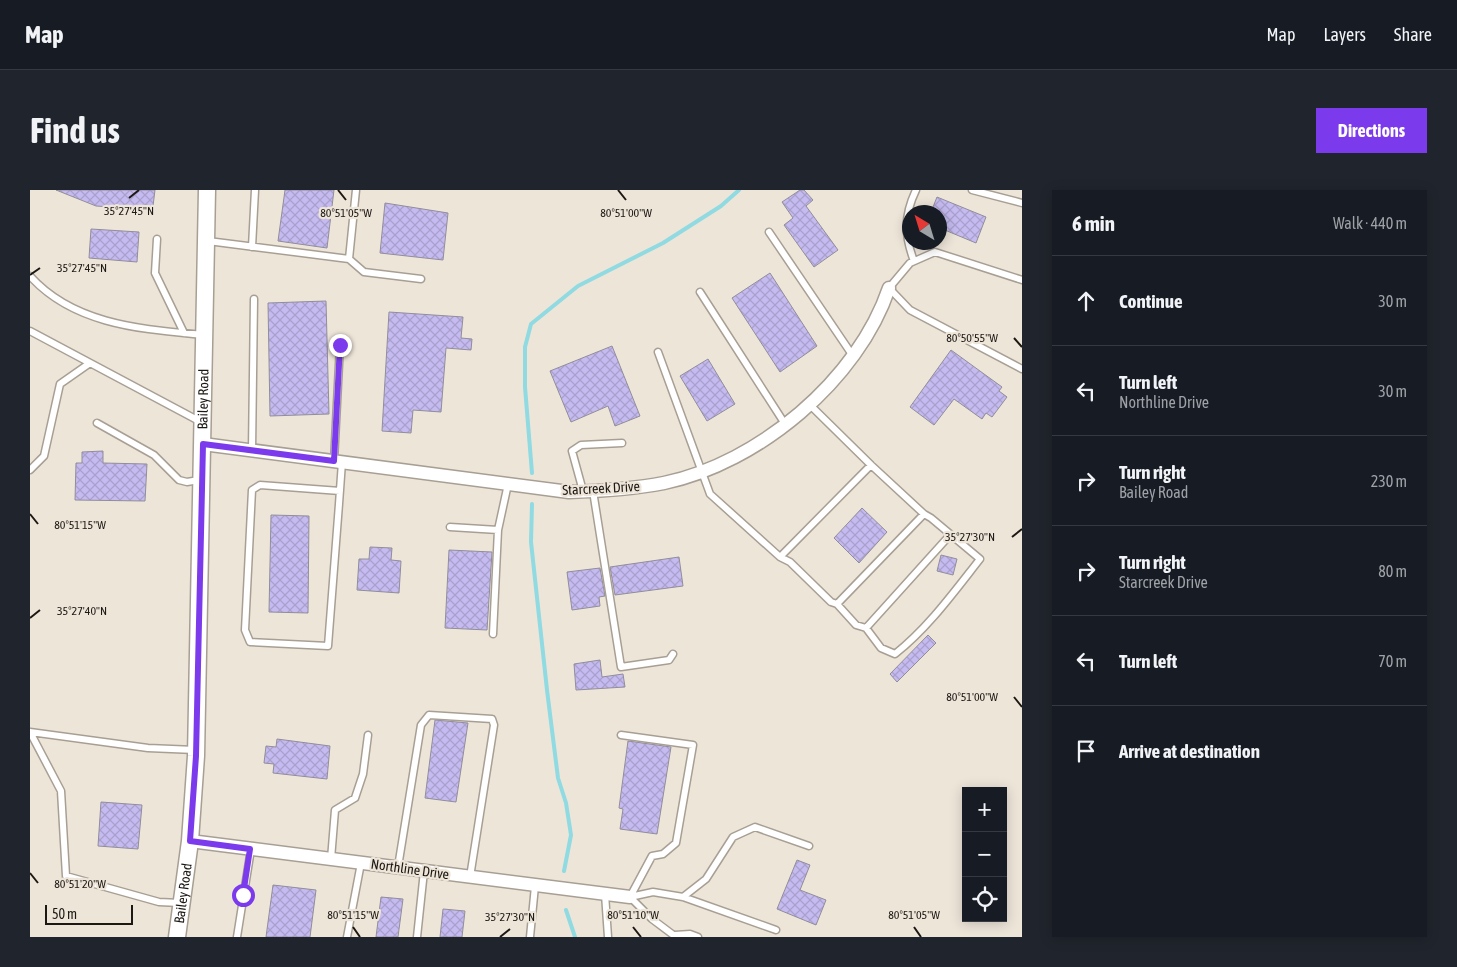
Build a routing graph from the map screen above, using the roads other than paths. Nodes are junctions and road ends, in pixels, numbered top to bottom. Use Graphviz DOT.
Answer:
graph roads {
  1 [pos="207,190"];
  2 [pos="255,190"];
  3 [pos="356,190"];
  4 [pos="916,190"];
  5 [pos="972,190"];
  6 [pos="1022,203"];
  7 [pos="769,232"];
  8 [pos="157,239"];
  9 [pos="206,241"];
  10 [pos="252,247"];
  11 [pos="349,259"];
  12 [pos="914,261"];
  13 [pos="30,276"];
  14 [pos="421,279"];
  15 [pos="1022,280"];
  16 [pos="889,288"];
  17 [pos="700,292"];
  18 [pos="254,299"];
  19 [pos="30,331"];
  20 [pos="184,333"];
  21 [pos="205,335"];
  22 [pos="340,345"];
  23 [pos="658,352"];
  24 [pos="853,356"];
  25 [pos="90,363"];
  26 [pos="1022,369"];
  27 [pos="809,404"];
  28 [pos="203,422"];
  29 [pos="97,423"];
  30 [pos="785,424"];
  31 [pos="622,443"];
  32 [pos="203,444"];
  33 [pos="252,450"];
  34 [pos="338,462"];
  35 [pos="871,465"];
  36 [pos="30,470"];
  37 [pos="700,471"];
  38 [pos="201,480"];
  39 [pos="508,484"];
  40 [pos="340,491"];
  41 [pos="588,491"];
  42 [pos="924,514"];
  43 [pos="450,526"];
  44 [pos="498,530"];
  45 [pos="950,536"];
  46 [pos="780,557"];
  47 [pos="837,604"];
  48 [pos="866,628"];
  49 [pos="493,634"];
  50 [pos="673,654"];
  51 [pos="30,732"];
  52 [pos="368,735"];
  53 [pos="621,736"];
  54 [pos="196,750"];
  55 [pos="190,841"];
  56 [pos="809,846"];
  57 [pos="250,849"];
  58 [pos="331,859"];
  59 [pos="361,863"];
  60 [pos="398,868"];
  61 [pos="424,872"];
  62 [pos="470,877"];
  63 [pos="535,886"];
  64 [pos="605,894"];
  65 [pos="630,897"];
  66 [pos="683,897"];
  67 [pos="181,904"];
  68 [pos="776,930"];
  69 [pos="675,936"];
  70 [pos="177,937"];
  71 [pos="237,937"];
  72 [pos="347,937"];
  73 [pos="417,937"];
  74 [pos="530,937"];
  75 [pos="608,937"];
  76 [pos="698,937"];
  1 -- 9 [label="street, Bailey Road"];
  2 -- 10 [label="lane"];
  3 -- 11 [label="lane"];
  4 -- 12 [label="lane"];
  5 -- 6 [label="lane"];
  7 -- 24 [label="lane"];
  8 -- 20 [label="lane"];
  9 -- 10 [label="lane"];
  9 -- 21 [label="street, Bailey Road"];
  10 -- 11 [label="lane"];
  11 -- 14 [label="lane"];
  12 -- 15 [label="lane"];
  12 -- 16 [label="lane"];
  13 -- 20 [label="lane"];
  16 -- 24 [label="street, Starcreek Drive"];
  16 -- 26 [label="lane"];
  17 -- 30 [label="lane"];
  18 -- 33 [label="lane"];
  19 -- 25 [label="lane"];
  20 -- 21 [label="lane"];
  21 -- 28 [label="street, Bailey Road"];
  22 -- 34 [label="lane"];
  23 -- 37 [label="lane"];
  24 -- 27 [label="street, Starcreek Drive"];
  25 -- 28 [label="lane"];
  25 -- 36 [label="lane"];
  27 -- 30 [label="street, Starcreek Drive"];
  27 -- 35 [label="lane"];
  28 -- 32 [label="street, Bailey Road"];
  29 -- 38 [label="lane"];
  30 -- 37 [label="street, Starcreek Drive"];
  31 -- 41 [label="lane"];
  32 -- 33 [label="street, Starcreek Drive"];
  32 -- 38 [label="street, Bailey Road"];
  33 -- 34 [label="street, Starcreek Drive"];
  34 -- 39 [label="street, Starcreek Drive"];
  34 -- 40 [label="lane"];
  35 -- 42 [label="lane"];
  35 -- 46 [label="lane"];
  37 -- 41 [label="street, Starcreek Drive"];
  37 -- 46 [label="lane"];
  38 -- 54 [label="street, Bailey Road"];
  39 -- 41 [label="street, Starcreek Drive"];
  39 -- 44 [label="lane"];
  40 -- 40 [label="lane"];
  41 -- 50 [label="lane"];
  42 -- 45 [label="lane"];
  42 -- 47 [label="lane"];
  43 -- 44 [label="lane"];
  44 -- 49 [label="lane"];
  45 -- 48 [label="lane"];
  45 -- 48 [label="lane"];
  46 -- 47 [label="lane"];
  47 -- 48 [label="lane"];
  51 -- 54 [label="lane"];
  51 -- 67 [label="lane"];
  52 -- 58 [label="lane"];
  53 -- 65 [label="lane"];
  54 -- 55 [label="street, Bailey Road"];
  55 -- 57 [label="street, Northline Drive"];
  55 -- 67 [label="street, Bailey Road"];
  56 -- 66 [label="lane"];
  57 -- 58 [label="street, Northline Drive"];
  57 -- 71 [label="lane"];
  58 -- 59 [label="street, Northline Drive"];
  59 -- 60 [label="street, Northline Drive"];
  59 -- 72 [label="lane"];
  60 -- 61 [label="street, Northline Drive"];
  60 -- 62 [label="lane"];
  61 -- 62 [label="street, Northline Drive"];
  61 -- 73 [label="lane"];
  62 -- 63 [label="street, Northline Drive"];
  63 -- 64 [label="street, Northline Drive"];
  63 -- 74 [label="lane"];
  64 -- 65 [label="street, Northline Drive"];
  64 -- 75 [label="lane"];
  65 -- 66 [label="lane"];
  65 -- 69 [label="lane"];
  66 -- 68 [label="lane"];
  67 -- 70 [label="street, Bailey Road"];
  69 -- 76 [label="lane"];
}
